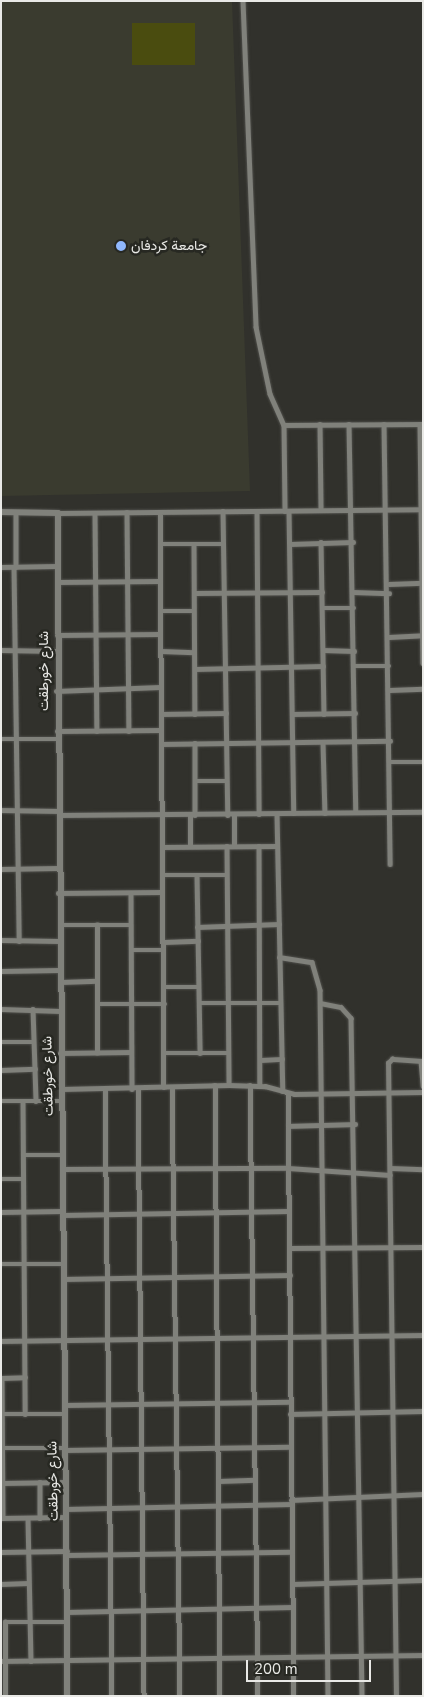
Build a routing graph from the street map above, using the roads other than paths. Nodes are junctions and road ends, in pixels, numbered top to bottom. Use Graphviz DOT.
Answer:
graph roads {
  1 [pos="243,1"];
  2 [pos="320,424"];
  3 [pos="350,424"];
  4 [pos="384,424"];
  5 [pos="421,424"];
  6 [pos="284,425"];
  7 [pos="421,509"];
  8 [pos="322,510"];
  9 [pos="352,510"];
  10 [pos="388,510"];
  11 [pos="223,511"];
  12 [pos="257,511"];
  13 [pos="287,511"];
  14 [pos="1,512"];
  15 [pos="127,512"];
  16 [pos="160,512"];
  17 [pos="16,513"];
  18 [pos="58,513"];
  19 [pos="95,513"];
  20 [pos="321,542"];
  21 [pos="353,542"];
  22 [pos="160,544"];
  23 [pos="194,544"];
  24 [pos="224,544"];
  25 [pos="290,544"];
  26 [pos="57,566"];
  27 [pos="1,567"];
  28 [pos="15,567"];
  29 [pos="160,581"];
  30 [pos="57,582"];
  31 [pos="94,582"];
  32 [pos="127,582"];
  33 [pos="422,583"];
  34 [pos="388,584"];
  35 [pos="224,592"];
  36 [pos="291,592"];
  37 [pos="322,592"];
  38 [pos="353,592"];
  39 [pos="194,593"];
  40 [pos="258,593"];
  41 [pos="389,593"];
  42 [pos="323,608"];
  43 [pos="354,608"];
  44 [pos="160,611"];
  45 [pos="194,611"];
  46 [pos="160,634"];
  47 [pos="57,635"];
  48 [pos="95,635"];
  49 [pos="128,635"];
  50 [pos="422,636"];
  51 [pos="389,637"];
  52 [pos="1,650"];
  53 [pos="323,650"];
  54 [pos="14,651"];
  55 [pos="56,651"];
  56 [pos="161,651"];
  57 [pos="354,651"];
  58 [pos="194,652"];
  59 [pos="423,663"];
  60 [pos="323,666"];
  61 [pos="354,666"];
  62 [pos="389,666"];
  63 [pos="258,667"];
  64 [pos="291,667"];
  65 [pos="194,669"];
  66 [pos="226,669"];
  67 [pos="160,687"];
  68 [pos="96,688"];
  69 [pos="128,688"];
  70 [pos="423,689"];
  71 [pos="390,690"];
  72 [pos="56,691"];
  73 [pos="226,713"];
  74 [pos="355,713"];
  75 [pos="161,714"];
  76 [pos="195,714"];
  77 [pos="292,714"];
  78 [pos="324,714"];
  79 [pos="161,730"];
  80 [pos="129,731"];
  81 [pos="57,732"];
  82 [pos="97,732"];
  83 [pos="1,739"];
  84 [pos="16,739"];
  85 [pos="57,739"];
  86 [pos="260,741"];
  87 [pos="390,741"];
  88 [pos="227,742"];
  89 [pos="292,742"];
  90 [pos="195,743"];
  91 [pos="323,743"];
  92 [pos="355,743"];
  93 [pos="161,744"];
  94 [pos="390,762"];
  95 [pos="423,762"];
  96 [pos="195,781"];
  97 [pos="227,781"];
  98 [pos="1,810"];
  99 [pos="17,810"];
  100 [pos="356,812"];
  101 [pos="391,812"];
  102 [pos="423,812"];
  103 [pos="58,813"];
  104 [pos="294,813"];
  105 [pos="324,813"];
  106 [pos="161,814"];
  107 [pos="260,814"];
  108 [pos="277,814"];
  109 [pos="193,815"];
  110 [pos="228,815"];
  111 [pos="234,815"];
  112 [pos="190,846"];
  113 [pos="227,846"];
  114 [pos="234,846"];
  115 [pos="258,846"];
  116 [pos="277,846"];
  117 [pos="162,847"];
  118 [pos="390,864"];
  119 [pos="58,868"];
  120 [pos="1,869"];
  121 [pos="18,869"];
  122 [pos="197,875"];
  123 [pos="227,875"];
  124 [pos="162,876"];
  125 [pos="162,892"];
  126 [pos="58,893"];
  127 [pos="131,893"];
  128 [pos="131,924"];
  129 [pos="279,924"];
  130 [pos="59,925"];
  131 [pos="97,925"];
  132 [pos="228,925"];
  133 [pos="259,926"];
  134 [pos="198,927"];
  135 [pos="1,940"];
  136 [pos="59,940"];
  137 [pos="19,941"];
  138 [pos="198,941"];
  139 [pos="164,942"];
  140 [pos="132,950"];
  141 [pos="164,950"];
  142 [pos="279,957"];
  143 [pos="59,970"];
  144 [pos="1,971"];
  145 [pos="97,981"];
  146 [pos="60,982"];
  147 [pos="198,986"];
  148 [pos="165,987"];
  149 [pos="132,1003"];
  150 [pos="199,1003"];
  151 [pos="228,1003"];
  152 [pos="261,1003"];
  153 [pos="280,1003"];
  154 [pos="320,1003"];
  155 [pos="98,1004"];
  156 [pos="165,1004"];
  157 [pos="1,1009"];
  158 [pos="33,1009"];
  159 [pos="60,1011"];
  160 [pos="1,1042"];
  161 [pos="34,1042"];
  162 [pos="96,1052"];
  163 [pos="131,1052"];
  164 [pos="60,1053"];
  165 [pos="164,1053"];
  166 [pos="200,1053"];
  167 [pos="229,1053"];
  168 [pos="282,1059"];
  169 [pos="261,1060"];
  170 [pos="422,1061"];
  171 [pos="35,1069"];
  172 [pos="1,1070"];
  173 [pos="215,1085"];
  174 [pos="229,1085"];
  175 [pos="172,1086"];
  176 [pos="250,1086"];
  177 [pos="260,1086"];
  178 [pos="423,1086"];
  179 [pos="164,1087"];
  180 [pos="135,1088"];
  181 [pos="61,1089"];
  182 [pos="105,1089"];
  183 [pos="286,1092"];
  184 [pos="354,1092"];
  185 [pos="389,1092"];
  186 [pos="423,1092"];
  187 [pos="320,1093"];
  188 [pos="23,1101"];
  189 [pos="36,1101"];
  190 [pos="61,1101"];
  191 [pos="1,1102"];
  192 [pos="355,1124"];
  193 [pos="322,1125"];
  194 [pos="288,1126"];
  195 [pos="23,1155"];
  196 [pos="62,1155"];
  197 [pos="139,1168"];
  198 [pos="174,1168"];
  199 [pos="216,1168"];
  200 [pos="252,1168"];
  201 [pos="288,1168"];
  202 [pos="390,1168"];
  203 [pos="62,1169"];
  204 [pos="106,1169"];
  205 [pos="322,1169"];
  206 [pos="423,1169"];
  207 [pos="356,1173"];
  208 [pos="390,1175"];
  209 [pos="1,1179"];
  210 [pos="24,1179"];
  211 [pos="289,1211"];
  212 [pos="1,1212"];
  213 [pos="24,1212"];
  214 [pos="216,1212"];
  215 [pos="252,1212"];
  216 [pos="62,1213"];
  217 [pos="174,1213"];
  218 [pos="107,1214"];
  219 [pos="139,1214"];
  220 [pos="356,1247"];
  221 [pos="391,1247"];
  222 [pos="290,1248"];
  223 [pos="322,1248"];
  224 [pos="423,1248"];
  225 [pos="1,1264"];
  226 [pos="25,1264"];
  227 [pos="63,1264"];
  228 [pos="290,1275"];
  229 [pos="253,1276"];
  230 [pos="139,1277"];
  231 [pos="174,1277"];
  232 [pos="216,1277"];
  233 [pos="63,1278"];
  234 [pos="107,1278"];
  235 [pos="423,1335"];
  236 [pos="391,1336"];
  237 [pos="324,1337"];
  238 [pos="356,1337"];
  239 [pos="290,1339"];
  240 [pos="25,1340"];
  241 [pos="64,1340"];
  242 [pos="109,1340"];
  243 [pos="140,1340"];
  244 [pos="176,1340"];
  245 [pos="217,1340"];
  246 [pos="254,1340"];
  247 [pos="1,1341"];
  248 [pos="2,1378"];
  249 [pos="25,1378"];
  250 [pos="290,1402"];
  251 [pos="141,1403"];
  252 [pos="176,1403"];
  253 [pos="217,1403"];
  254 [pos="255,1403"];
  255 [pos="108,1404"];
  256 [pos="65,1405"];
  257 [pos="357,1411"];
  258 [pos="423,1411"];
  259 [pos="392,1412"];
  260 [pos="325,1413"];
  261 [pos="1,1414"];
  262 [pos="25,1414"];
  263 [pos="65,1414"];
  264 [pos="290,1414"];
  265 [pos="290,1447"];
  266 [pos="1,1448"];
  267 [pos="218,1448"];
  268 [pos="255,1448"];
  269 [pos="65,1449"];
  270 [pos="109,1449"];
  271 [pos="142,1449"];
  272 [pos="177,1449"];
  273 [pos="255,1480"];
  274 [pos="219,1481"];
  275 [pos="40,1482"];
  276 [pos="66,1482"];
  277 [pos="2,1483"];
  278 [pos="423,1494"];
  279 [pos="2,1495"];
  280 [pos="393,1495"];
  281 [pos="359,1496"];
  282 [pos="326,1498"];
  283 [pos="291,1502"];
  284 [pos="256,1505"];
  285 [pos="177,1506"];
  286 [pos="218,1506"];
  287 [pos="143,1507"];
  288 [pos="109,1508"];
  289 [pos="66,1509"];
  290 [pos="66,1517"];
  291 [pos="2,1518"];
  292 [pos="28,1518"];
  293 [pos="40,1518"];
  294 [pos="1,1552"];
  295 [pos="28,1552"];
  296 [pos="292,1552"];
  297 [pos="67,1553"];
  298 [pos="219,1553"];
  299 [pos="257,1553"];
  300 [pos="110,1554"];
  301 [pos="142,1554"];
  302 [pos="178,1554"];
  303 [pos="423,1580"];
  304 [pos="395,1581"];
  305 [pos="360,1582"];
  306 [pos="28,1583"];
  307 [pos="328,1583"];
  308 [pos="1,1584"];
  309 [pos="293,1584"];
  310 [pos="292,1607"];
  311 [pos="257,1609"];
  312 [pos="219,1610"];
  313 [pos="111,1611"];
  314 [pos="179,1611"];
  315 [pos="67,1612"];
  316 [pos="143,1612"];
  317 [pos="30,1622"];
  318 [pos="67,1622"];
  319 [pos="362,1654"];
  320 [pos="396,1655"];
  321 [pos="423,1655"];
  322 [pos="328,1656"];
  323 [pos="293,1657"];
  324 [pos="220,1659"];
  325 [pos="257,1659"];
  326 [pos="111,1660"];
  327 [pos="143,1660"];
  328 [pos="179,1660"];
  329 [pos="3,1661"];
  330 [pos="31,1661"];
  331 [pos="68,1661"];
  332 [pos="5,1696"];
  333 [pos="68,1696"];
  334 [pos="112,1696"];
  335 [pos="144,1696"];
  336 [pos="180,1696"];
  337 [pos="220,1696"];
  338 [pos="258,1696"];
  339 [pos="294,1696"];
  340 [pos="328,1696"];
  341 [pos="362,1696"];
  342 [pos="396,1696"];
  1 -- 6 [label="street"];
  2 -- 3 [label="street"];
  2 -- 6 [label="street"];
  2 -- 8 [label="street"];
  3 -- 4 [label="street"];
  3 -- 9 [label="street"];
  4 -- 5 [label="street"];
  4 -- 10 [label="street"];
  5 -- 7 [label="street"];
  6 -- 13 [label="street"];
  7 -- 10 [label="street"];
  7 -- 33 [label="street"];
  8 -- 9 [label="street"];
  8 -- 13 [label="street"];
  9 -- 10 [label="street"];
  9 -- 21 [label="street"];
  10 -- 34 [label="street"];
  11 -- 12 [label="street"];
  11 -- 16 [label="street"];
  11 -- 24 [label="street"];
  12 -- 13 [label="street"];
  12 -- 40 [label="street"];
  13 -- 25 [label="street"];
  14 -- 17 [label="street"];
  15 -- 16 [label="street"];
  15 -- 19 [label="street"];
  15 -- 32 [label="street"];
  16 -- 22 [label="street"];
  17 -- 18 [label="street"];
  17 -- 28 [label="street"];
  18 -- 19 [label="street"];
  18 -- 26 [label="street, شارع خورطقت"];
  19 -- 31 [label="street"];
  20 -- 21 [label="street"];
  20 -- 25 [label="street"];
  20 -- 37 [label="street"];
  21 -- 38 [label="street"];
  22 -- 23 [label="street"];
  22 -- 29 [label="street"];
  23 -- 24 [label="street"];
  23 -- 39 [label="street"];
  24 -- 35 [label="street"];
  25 -- 36 [label="street"];
  26 -- 28 [label="street"];
  26 -- 30 [label="street, شارع خورطقت"];
  27 -- 28 [label="street"];
  28 -- 54 [label="street"];
  29 -- 32 [label="street"];
  29 -- 44 [label="street"];
  30 -- 31 [label="street"];
  30 -- 47 [label="street, شارع خورطقت"];
  31 -- 32 [label="street"];
  31 -- 48 [label="street"];
  32 -- 49 [label="street"];
  33 -- 34 [label="street"];
  33 -- 50 [label="street"];
  34 -- 41 [label="street"];
  35 -- 39 [label="street"];
  35 -- 40 [label="street"];
  35 -- 66 [label="street"];
  36 -- 37 [label="street"];
  36 -- 40 [label="street"];
  36 -- 64 [label="street"];
  37 -- 42 [label="street"];
  38 -- 41 [label="street"];
  38 -- 43 [label="street"];
  39 -- 45 [label="street"];
  40 -- 63 [label="street"];
  41 -- 51 [label="street"];
  42 -- 43 [label="street"];
  42 -- 53 [label="street"];
  43 -- 57 [label="street"];
  44 -- 45 [label="street"];
  44 -- 46 [label="street"];
  45 -- 58 [label="street"];
  46 -- 49 [label="street"];
  46 -- 56 [label="street"];
  47 -- 48 [label="street"];
  47 -- 55 [label="street, شارع خورطقت"];
  48 -- 49 [label="street"];
  48 -- 68 [label="street"];
  49 -- 69 [label="street"];
  50 -- 51 [label="street"];
  50 -- 59 [label="street"];
  51 -- 62 [label="street"];
  52 -- 54 [label="street"];
  53 -- 57 [label="street"];
  53 -- 60 [label="street"];
  54 -- 55 [label="street"];
  54 -- 84 [label="street"];
  55 -- 72 [label="street, شارع خورطقت"];
  56 -- 58 [label="street"];
  56 -- 67 [label="street"];
  57 -- 61 [label="street"];
  58 -- 65 [label="street"];
  60 -- 64 [label="street"];
  60 -- 78 [label="street"];
  61 -- 62 [label="street"];
  61 -- 74 [label="street"];
  62 -- 71 [label="street"];
  63 -- 64 [label="street"];
  63 -- 66 [label="street"];
  63 -- 86 [label="street"];
  64 -- 77 [label="street"];
  65 -- 66 [label="street"];
  65 -- 76 [label="street"];
  66 -- 73 [label="street"];
  67 -- 69 [label="street"];
  67 -- 75 [label="street"];
  68 -- 69 [label="street"];
  68 -- 72 [label="street"];
  68 -- 82 [label="street"];
  69 -- 80 [label="street"];
  70 -- 71 [label="street"];
  71 -- 87 [label="street"];
  72 -- 81 [label="street, شارع خورطقت"];
  73 -- 76 [label="street"];
  73 -- 88 [label="street"];
  74 -- 78 [label="street"];
  74 -- 92 [label="street"];
  75 -- 76 [label="street"];
  75 -- 79 [label="street"];
  77 -- 78 [label="street"];
  77 -- 89 [label="street"];
  79 -- 80 [label="street"];
  79 -- 93 [label="street"];
  80 -- 82 [label="street"];
  81 -- 82 [label="street"];
  81 -- 85 [label="street, شارع خورطقت"];
  83 -- 84 [label="street"];
  84 -- 85 [label="street"];
  84 -- 99 [label="street"];
  85 -- 103 [label="street, شارع خورطقت"];
  86 -- 88 [label="street"];
  86 -- 89 [label="street"];
  86 -- 107 [label="street"];
  87 -- 92 [label="street"];
  87 -- 94 [label="street"];
  88 -- 90 [label="street"];
  88 -- 97 [label="street"];
  89 -- 91 [label="street"];
  89 -- 104 [label="street"];
  90 -- 93 [label="street"];
  90 -- 96 [label="street"];
  91 -- 92 [label="street"];
  91 -- 105 [label="street"];
  92 -- 100 [label="street"];
  93 -- 106 [label="street"];
  94 -- 95 [label="street"];
  94 -- 101 [label="street"];
  96 -- 97 [label="street"];
  96 -- 109 [label="street"];
  97 -- 110 [label="street"];
  98 -- 99 [label="street"];
  99 -- 103 [label="street"];
  99 -- 121 [label="street"];
  100 -- 101 [label="street"];
  100 -- 105 [label="street"];
  101 -- 102 [label="street"];
  101 -- 118 [label="street"];
  103 -- 106 [label="street"];
  103 -- 119 [label="street, شارع خورطقت"];
  104 -- 105 [label="street"];
  104 -- 108 [label="street"];
  106 -- 109 [label="street"];
  106 -- 117 [label="street"];
  107 -- 108 [label="street"];
  107 -- 111 [label="street"];
  108 -- 116 [label="street"];
  109 -- 110 [label="street"];
  109 -- 112 [label="street"];
  110 -- 111 [label="street"];
  111 -- 114 [label="street"];
  112 -- 113 [label="street"];
  112 -- 117 [label="street"];
  113 -- 114 [label="street"];
  113 -- 123 [label="street"];
  114 -- 115 [label="street"];
  115 -- 116 [label="street"];
  115 -- 133 [label="street"];
  116 -- 129 [label="street"];
  117 -- 124 [label="street"];
  119 -- 121 [label="street"];
  119 -- 126 [label="street, شارع خورطقت"];
  120 -- 121 [label="street"];
  121 -- 137 [label="street"];
  122 -- 123 [label="street"];
  122 -- 124 [label="street"];
  122 -- 134 [label="street"];
  123 -- 132 [label="street"];
  124 -- 125 [label="street"];
  125 -- 127 [label="street"];
  125 -- 139 [label="street"];
  126 -- 127 [label="street"];
  126 -- 130 [label="street, شارع خورطقت"];
  127 -- 128 [label="street"];
  128 -- 131 [label="street"];
  128 -- 140 [label="street"];
  129 -- 133 [label="street"];
  129 -- 142 [label="street"];
  130 -- 131 [label="street"];
  130 -- 136 [label="street, شارع خورطقت"];
  131 -- 145 [label="street"];
  132 -- 133 [label="street"];
  132 -- 134 [label="street"];
  132 -- 151 [label="street"];
  133 -- 152 [label="street"];
  134 -- 138 [label="street"];
  135 -- 137 [label="street"];
  136 -- 137 [label="street"];
  136 -- 143 [label="street, شارع خورطقت"];
  138 -- 139 [label="street"];
  138 -- 147 [label="street"];
  139 -- 141 [label="street"];
  140 -- 141 [label="street"];
  140 -- 149 [label="street"];
  141 -- 148 [label="street"];
  142 -- 153 [label="street"];
  142 -- 154 [label="street"];
  143 -- 144 [label="street"];
  143 -- 146 [label="street, شارع خورطقت"];
  145 -- 146 [label="street"];
  145 -- 155 [label="street"];
  146 -- 159 [label="street, شارع خورطقت"];
  147 -- 148 [label="street"];
  147 -- 150 [label="street"];
  148 -- 156 [label="street"];
  149 -- 155 [label="street"];
  149 -- 156 [label="street"];
  149 -- 163 [label="street"];
  150 -- 151 [label="street"];
  150 -- 166 [label="street"];
  151 -- 152 [label="street"];
  151 -- 167 [label="street"];
  152 -- 153 [label="street"];
  152 -- 169 [label="street"];
  153 -- 168 [label="street"];
  154 -- 184 [label="street"];
  154 -- 187 [label="street"];
  155 -- 162 [label="street"];
  156 -- 165 [label="street"];
  157 -- 158 [label="street"];
  158 -- 159 [label="street"];
  158 -- 161 [label="street"];
  159 -- 164 [label="street, شارع خورطقت"];
  160 -- 161 [label="street"];
  161 -- 171 [label="street"];
  162 -- 163 [label="street"];
  162 -- 164 [label="street"];
  163 -- 180 [label="street"];
  164 -- 181 [label="street, شارع خورطقت"];
  165 -- 166 [label="street"];
  165 -- 179 [label="street"];
  166 -- 167 [label="street"];
  167 -- 174 [label="street"];
  168 -- 169 [label="street"];
  168 -- 183 [label="street"];
  169 -- 177 [label="street"];
  170 -- 178 [label="street"];
  170 -- 185 [label="street"];
  171 -- 172 [label="street"];
  171 -- 189 [label="street"];
  173 -- 174 [label="street"];
  173 -- 175 [label="street"];
  173 -- 199 [label="street"];
  174 -- 176 [label="street"];
  175 -- 179 [label="street"];
  175 -- 198 [label="street"];
  176 -- 177 [label="street"];
  176 -- 200 [label="street"];
  177 -- 183 [label="street"];
  179 -- 180 [label="street"];
  180 -- 182 [label="street"];
  180 -- 197 [label="street"];
  181 -- 182 [label="street"];
  181 -- 190 [label="street, شارع خورطقت"];
  182 -- 204 [label="street"];
  183 -- 187 [label="street"];
  183 -- 194 [label="street"];
  184 -- 185 [label="street"];
  184 -- 187 [label="street"];
  184 -- 192 [label="street"];
  185 -- 186 [label="street"];
  185 -- 202 [label="street"];
  187 -- 193 [label="street"];
  188 -- 189 [label="street"];
  188 -- 191 [label="street"];
  188 -- 195 [label="street"];
  189 -- 190 [label="street"];
  190 -- 196 [label="street, شارع خورطقت"];
  192 -- 193 [label="street"];
  192 -- 207 [label="street"];
  193 -- 194 [label="street"];
  193 -- 205 [label="street"];
  194 -- 201 [label="street"];
  195 -- 196 [label="street"];
  195 -- 210 [label="street"];
  196 -- 203 [label="street, شارع خورطقت"];
  197 -- 198 [label="street"];
  197 -- 204 [label="street"];
  197 -- 219 [label="street"];
  198 -- 199 [label="street"];
  198 -- 217 [label="street"];
  199 -- 200 [label="street"];
  199 -- 214 [label="street"];
  200 -- 201 [label="street"];
  200 -- 215 [label="street"];
  201 -- 205 [label="street"];
  201 -- 211 [label="street"];
  202 -- 206 [label="street"];
  202 -- 208 [label="street"];
  203 -- 204 [label="street"];
  203 -- 216 [label="street, شارع خورطقت"];
  204 -- 218 [label="street"];
  205 -- 207 [label="street"];
  205 -- 223 [label="street"];
  207 -- 208 [label="street"];
  207 -- 220 [label="street"];
  208 -- 221 [label="street"];
  209 -- 210 [label="street"];
  210 -- 213 [label="street"];
  211 -- 215 [label="street"];
  211 -- 222 [label="street"];
  212 -- 213 [label="street"];
  213 -- 216 [label="street"];
  213 -- 226 [label="street"];
  214 -- 215 [label="street"];
  214 -- 217 [label="street"];
  214 -- 232 [label="street"];
  215 -- 229 [label="street"];
  216 -- 218 [label="street"];
  216 -- 227 [label="street, شارع خورطقت"];
  217 -- 219 [label="street"];
  217 -- 231 [label="street"];
  218 -- 219 [label="street"];
  218 -- 234 [label="street"];
  219 -- 230 [label="street"];
  220 -- 221 [label="street"];
  220 -- 223 [label="street"];
  220 -- 238 [label="street"];
  221 -- 224 [label="street"];
  221 -- 236 [label="street"];
  222 -- 223 [label="street"];
  222 -- 228 [label="street"];
  223 -- 237 [label="street"];
  225 -- 226 [label="street"];
  226 -- 227 [label="street"];
  226 -- 240 [label="street"];
  227 -- 233 [label="street, شارع خورطقت"];
  228 -- 229 [label="street"];
  228 -- 239 [label="street"];
  229 -- 232 [label="street"];
  229 -- 246 [label="street"];
  230 -- 231 [label="street"];
  230 -- 234 [label="street"];
  230 -- 243 [label="street"];
  231 -- 232 [label="street"];
  231 -- 244 [label="street"];
  232 -- 245 [label="street"];
  233 -- 234 [label="street"];
  233 -- 241 [label="street, شارع خورطقت"];
  234 -- 242 [label="street"];
  235 -- 236 [label="street"];
  236 -- 238 [label="street"];
  236 -- 259 [label="street"];
  237 -- 238 [label="street"];
  237 -- 239 [label="street"];
  237 -- 260 [label="street"];
  238 -- 257 [label="street"];
  239 -- 246 [label="street"];
  239 -- 250 [label="street"];
  240 -- 241 [label="street"];
  240 -- 247 [label="street"];
  240 -- 249 [label="street"];
  241 -- 242 [label="street"];
  241 -- 256 [label="street, شارع خورطقت"];
  242 -- 243 [label="street"];
  242 -- 255 [label="street"];
  243 -- 244 [label="street"];
  243 -- 251 [label="street"];
  244 -- 245 [label="street"];
  244 -- 252 [label="street"];
  245 -- 246 [label="street"];
  245 -- 253 [label="street"];
  246 -- 254 [label="street"];
  248 -- 249 [label="street"];
  248 -- 261 [label="street"];
  249 -- 262 [label="street"];
  250 -- 254 [label="street"];
  250 -- 264 [label="street"];
  251 -- 252 [label="street"];
  251 -- 255 [label="street"];
  251 -- 271 [label="street"];
  252 -- 253 [label="street"];
  252 -- 272 [label="street"];
  253 -- 254 [label="street"];
  253 -- 267 [label="street"];
  254 -- 268 [label="street"];
  255 -- 256 [label="street"];
  255 -- 270 [label="street"];
  256 -- 263 [label="street, شارع خورطقت"];
  257 -- 259 [label="street"];
  257 -- 260 [label="street"];
  257 -- 281 [label="street"];
  258 -- 259 [label="street"];
  259 -- 280 [label="street"];
  260 -- 264 [label="street"];
  260 -- 282 [label="street"];
  261 -- 262 [label="street"];
  261 -- 266 [label="street"];
  262 -- 263 [label="street"];
  263 -- 269 [label="street, شارع خورطقت"];
  264 -- 265 [label="street"];
  265 -- 268 [label="street"];
  265 -- 283 [label="street"];
  266 -- 269 [label="street"];
  266 -- 277 [label="street"];
  267 -- 268 [label="street"];
  267 -- 272 [label="street"];
  267 -- 274 [label="street"];
  268 -- 273 [label="street"];
  269 -- 270 [label="street"];
  269 -- 276 [label="street, شارع خورطقت"];
  270 -- 271 [label="street"];
  270 -- 288 [label="street"];
  271 -- 272 [label="street"];
  271 -- 287 [label="street"];
  272 -- 285 [label="street"];
  273 -- 274 [label="street"];
  273 -- 284 [label="street"];
  274 -- 286 [label="street"];
  275 -- 276 [label="street"];
  275 -- 277 [label="street"];
  275 -- 293 [label="street"];
  276 -- 289 [label="street, شارع خورطقت"];
  277 -- 279 [label="street"];
  278 -- 280 [label="street"];
  279 -- 291 [label="street"];
  280 -- 281 [label="street"];
  280 -- 304 [label="street"];
  281 -- 282 [label="street"];
  281 -- 305 [label="street"];
  282 -- 283 [label="street"];
  282 -- 307 [label="street"];
  283 -- 284 [label="street"];
  283 -- 296 [label="street"];
  284 -- 286 [label="street"];
  284 -- 299 [label="street"];
  285 -- 286 [label="street"];
  285 -- 287 [label="street"];
  285 -- 302 [label="street"];
  286 -- 298 [label="street"];
  287 -- 288 [label="street"];
  287 -- 301 [label="street"];
  288 -- 289 [label="street"];
  288 -- 300 [label="street"];
  289 -- 290 [label="street, شارع خورطقت"];
  290 -- 293 [label="street"];
  290 -- 297 [label="street, شارع خورطقت"];
  291 -- 292 [label="street"];
  292 -- 293 [label="street"];
  292 -- 295 [label="street"];
  294 -- 295 [label="street"];
  295 -- 297 [label="street"];
  295 -- 306 [label="street"];
  296 -- 299 [label="street"];
  296 -- 309 [label="street"];
  297 -- 300 [label="street"];
  297 -- 315 [label="street, شارع خورطقت"];
  298 -- 299 [label="street"];
  298 -- 302 [label="street"];
  298 -- 312 [label="street"];
  299 -- 311 [label="street"];
  300 -- 301 [label="street"];
  300 -- 313 [label="street"];
  301 -- 302 [label="street"];
  301 -- 316 [label="street"];
  302 -- 314 [label="street"];
  303 -- 304 [label="street"];
  304 -- 305 [label="street"];
  304 -- 320 [label="street"];
  305 -- 307 [label="street"];
  305 -- 319 [label="street"];
  306 -- 308 [label="street"];
  306 -- 317 [label="street"];
  307 -- 309 [label="street"];
  307 -- 322 [label="street"];
  309 -- 310 [label="street"];
  310 -- 311 [label="street"];
  310 -- 323 [label="street"];
  311 -- 312 [label="street"];
  311 -- 325 [label="street"];
  312 -- 314 [label="street"];
  312 -- 324 [label="street"];
  313 -- 315 [label="street"];
  313 -- 316 [label="street"];
  313 -- 326 [label="street"];
  314 -- 316 [label="street"];
  314 -- 328 [label="street"];
  315 -- 318 [label="street, شارع خورطقت"];
  316 -- 327 [label="street"];
  317 -- 318 [label="street"];
  317 -- 329 [label="street"];
  317 -- 330 [label="street"];
  318 -- 331 [label="street, شارع خورطقت"];
  319 -- 320 [label="street"];
  319 -- 322 [label="street"];
  319 -- 341 [label="street"];
  320 -- 321 [label="street"];
  320 -- 342 [label="street"];
  322 -- 323 [label="street"];
  322 -- 340 [label="street"];
  323 -- 325 [label="street"];
  323 -- 339 [label="street"];
  324 -- 325 [label="street"];
  324 -- 328 [label="street"];
  324 -- 337 [label="street"];
  325 -- 338 [label="street"];
  326 -- 327 [label="street"];
  326 -- 331 [label="street"];
  326 -- 334 [label="street"];
  327 -- 328 [label="street"];
  327 -- 335 [label="street"];
  328 -- 336 [label="street"];
  329 -- 330 [label="street"];
  329 -- 332 [label="street"];
  330 -- 331 [label="street"];
  331 -- 333 [label="street, شارع خورطقت"];
}
